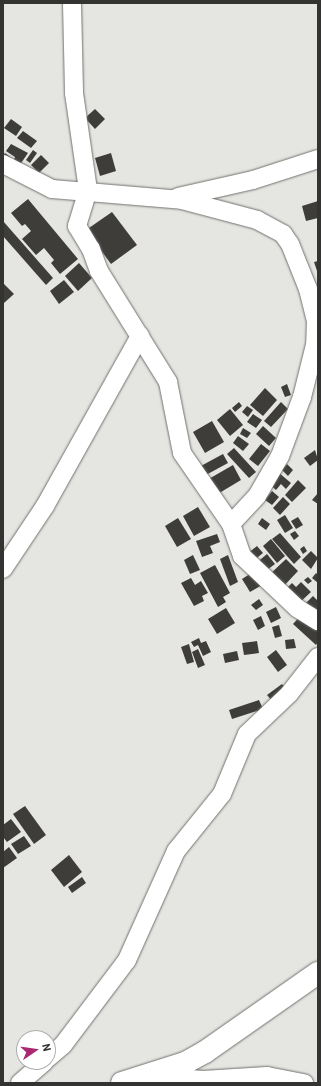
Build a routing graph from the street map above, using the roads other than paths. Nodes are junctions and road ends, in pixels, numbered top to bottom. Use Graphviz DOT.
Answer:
graph roads {
  1 [pos="72,3"];
  2 [pos="318,159"];
  3 [pos="3,164"];
  4 [pos="88,190"];
  5 [pos="169,198"];
  6 [pos="140,336"];
  7 [pos="231,524"];
  8 [pos="3,569"];
  9 [pos="318,621"];
  10 [pos="318,657"];
  11 [pos="318,973"];
  12 [pos="56,1051"];
  13 [pos="35,1070"];
  14 [pos="148,1075"];
  15 [pos="20,1083"];
  16 [pos="122,1083"];
  17 [pos="304,1083"];
  1 -- 4 [label="street"];
  2 -- 5 [label="street"];
  3 -- 4 [label="street"];
  4 -- 5 [label="street"];
  4 -- 6 [label="street"];
  5 -- 7 [label="street"];
  6 -- 7 [label="street"];
  6 -- 8 [label="street"];
  7 -- 9 [label="street"];
  10 -- 12 [label="street"];
  11 -- 14 [label="street"];
  13 -- 15 [label="street"];
  14 -- 16 [label="street"];
  14 -- 17 [label="street"];
}
